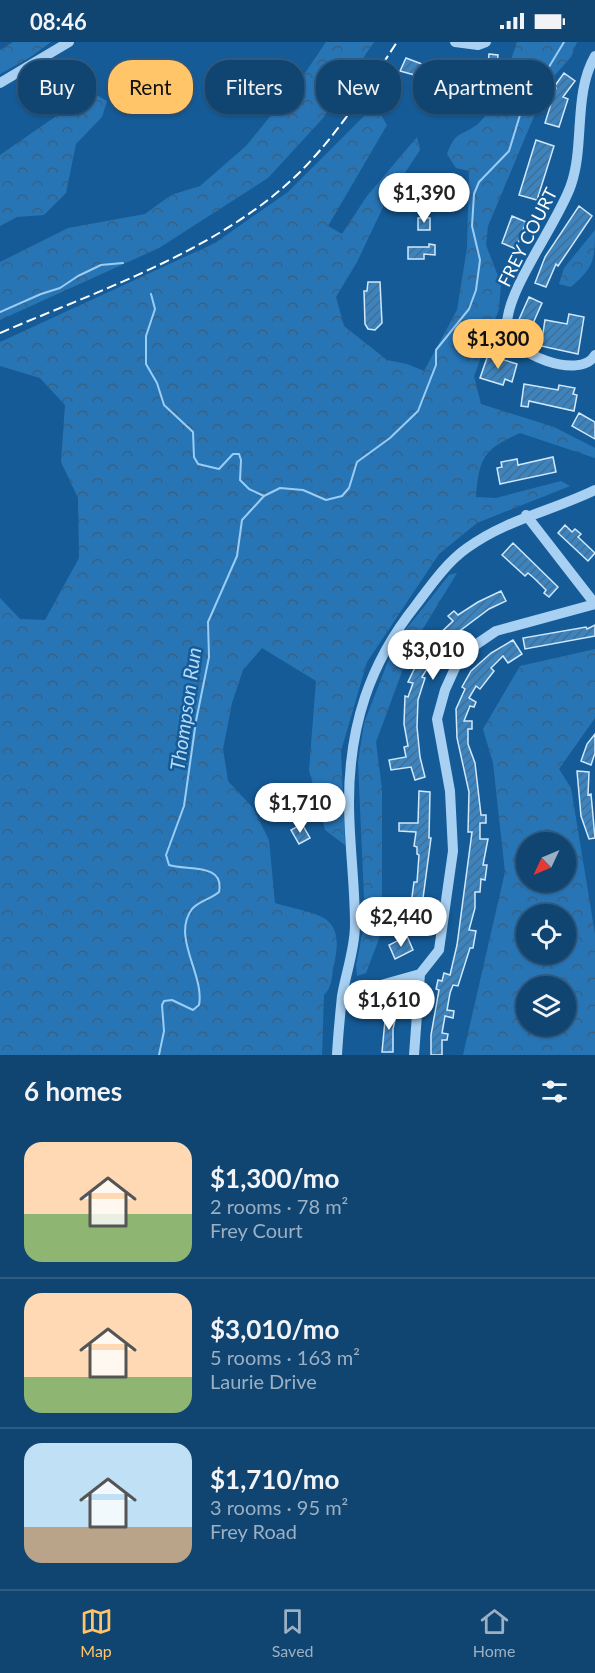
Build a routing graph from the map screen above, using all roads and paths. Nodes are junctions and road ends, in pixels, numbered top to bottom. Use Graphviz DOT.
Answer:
graph roads {
  1 [pos="69,42"];
  2 [pos="456,42"];
  3 [pos="486,42"];
  4 [pos="595,57"];
  5 [pos="0,83"];
  6 [pos="595,355"];
  7 [pos="595,490"];
  8 [pos="526,515"];
  9 [pos="595,604"];
  10 [pos="420,974"];
  11 [pos="342,996"];
  12 [pos="337,1055"];
  13 [pos="414,1055"];
  1 -- 5 [label="street"];
  2 -- 3 [label="street"];
  4 -- 6 [label="street, FREY COURT"];
  7 -- 8 [label="street"];
  8 -- 9 [label="street"];
  8 -- 11 [label="street"];
  9 -- 10 [label="street"];
  10 -- 11 [label="street"];
  10 -- 13 [label="street"];
  11 -- 12 [label="street"];
}
